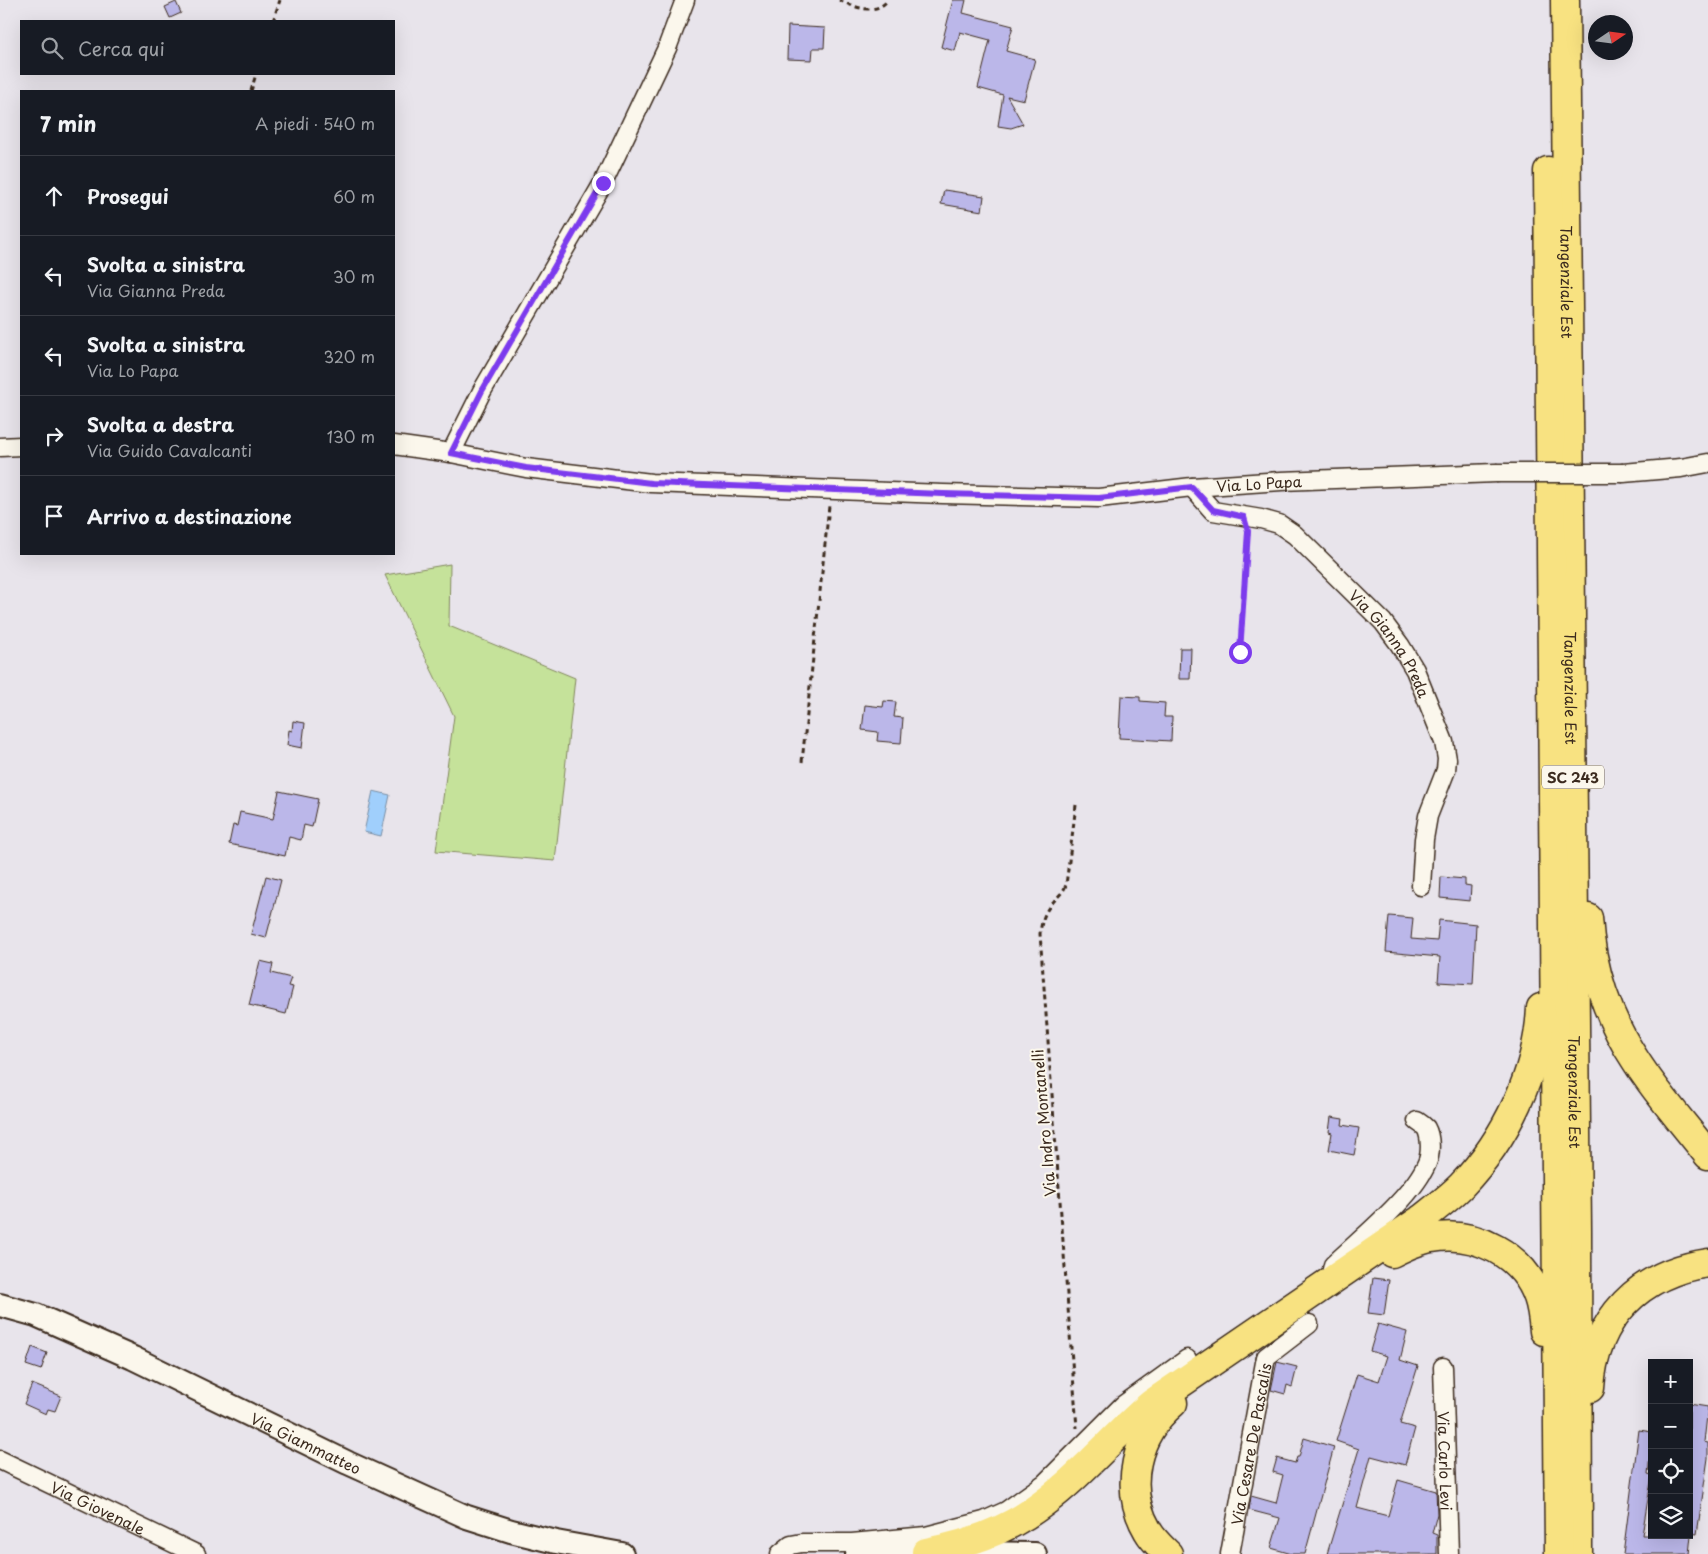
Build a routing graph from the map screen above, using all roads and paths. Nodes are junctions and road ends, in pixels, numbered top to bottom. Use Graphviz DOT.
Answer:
graph roads {
  1 [pos="280,0"];
  2 [pos="685,0"];
  3 [pos="839,0"];
  4 [pos="888,0"];
  5 [pos="1546,0"];
  6 [pos="1565,0"];
  7 [pos="273,20"];
  8 [pos="256,75"];
  9 [pos="251,90"];
  10 [pos="395,445"];
  11 [pos="20,446"];
  12 [pos="0,447"];
  13 [pos="451,453"];
  14 [pos="1708,464"];
  15 [pos="1192,487"];
  16 [pos="831,490"];
  17 [pos="1244,517"];
  18 [pos="1240,652"];
  19 [pos="1573,716"];
  20 [pos="802,762"];
  21 [pos="1076,806"];
  22 [pos="1421,886"];
  23 [pos="1554,893"];
  24 [pos="1417,1120"];
  25 [pos="1708,1155"];
  26 [pos="1708,1263"];
  27 [pos="1331,1273"];
  28 [pos="0,1305"];
  29 [pos="1309,1324"];
  30 [pos="1187,1359"];
  31 [pos="1443,1367"];
  32 [pos="1078,1448"];
  33 [pos="1558,1450"];
  34 [pos="0,1460"];
  35 [pos="1578,1513"];
  36 [pos="926,1552"];
  37 [pos="196,1554"];
  38 [pos="622,1554"];
  39 [pos="780,1554"];
  40 [pos="857,1554"];
  41 [pos="1035,1554"];
  42 [pos="1168,1554"];
  43 [pos="1230,1554"];
  44 [pos="1449,1554"];
  45 [pos="1559,1554"];
  46 [pos="1578,1554"];
  1 -- 7 [label="path"];
  2 -- 13 [label="street"];
  3 -- 4 [label="path"];
  5 -- 23 [label="highway, Tangenziale Est / SC 243"];
  6 -- 19 [label="highway, Tangenziale Est / SC 243"];
  8 -- 9 [label="path"];
  10 -- 13 [label="street, Via Lo Papa"];
  11 -- 12 [label="street"];
  13 -- 16 [label="street, Via Lo Papa"];
  14 -- 15 [label="street, Via Lo Papa, bridge"];
  15 -- 16 [label="street, Via Lo Papa"];
  15 -- 17 [label="street, Via Gianna Preda"];
  16 -- 20 [label="path"];
  17 -- 18 [label="path"];
  17 -- 22 [label="street, Via Gianna Preda"];
  19 -- 25 [label="highway"];
  19 -- 35 [label="highway, Tangenziale Est / SC 243"];
  21 -- 32 [label="path, Via Indro Montanelli"];
  23 -- 27 [label="highway"];
  23 -- 33 [label="highway, Tangenziale Est / SC 243"];
  24 -- 27 [label="street"];
  26 -- 35 [label="highway"];
  27 -- 36 [label="highway"];
  28 -- 38 [label="street, Via Giammatteo"];
  29 -- 43 [label="street, Via Cesare De Pascalis"];
  30 -- 32 [label="street"];
  31 -- 44 [label="street, Via Carlo Levi"];
  32 -- 39 [label="street"];
  33 -- 42 [label="highway"];
  33 -- 45 [label="highway, Tangenziale Est / SC 243"];
  34 -- 37 [label="street, Via Giovenale"];
  35 -- 46 [label="highway, Tangenziale Est / SC 243"];
  36 -- 40 [label="street"];
  36 -- 41 [label="street"];
}
